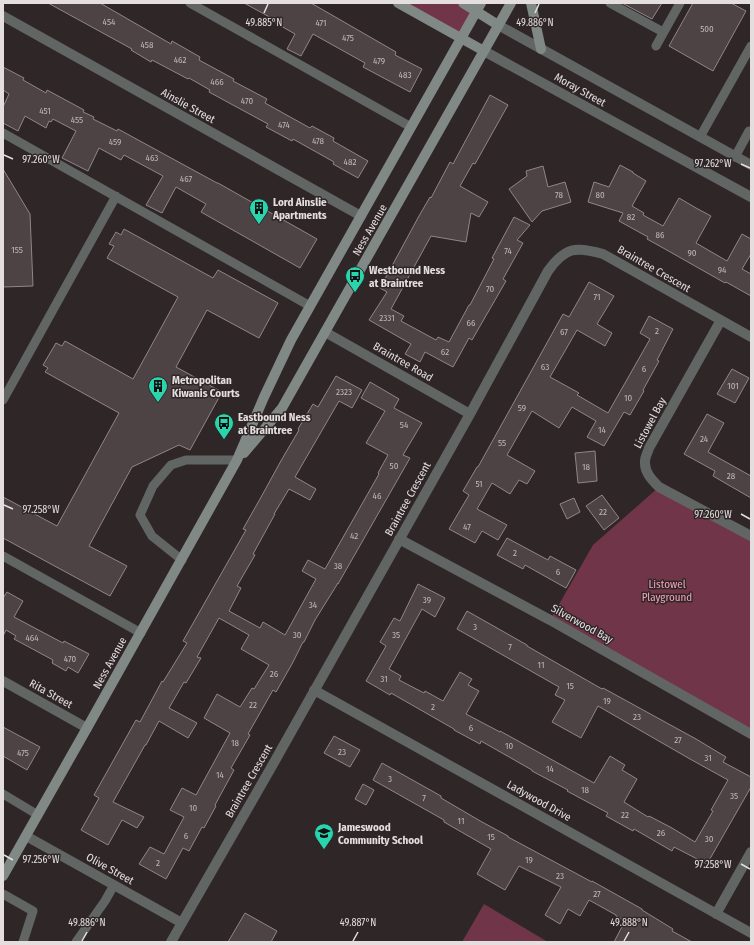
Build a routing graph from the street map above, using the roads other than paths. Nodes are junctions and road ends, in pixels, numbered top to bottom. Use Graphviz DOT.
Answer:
graph roads {
  1 [pos="190,3"];
  2 [pos="398,3"];
  3 [pos="462,3"];
  4 [pos="511,3"];
  5 [pos="531,3"];
  6 [pos="610,3"];
  7 [pos="680,3"];
  8 [pos="479,7"];
  9 [pos="3,16"];
  10 [pos="498,25"];
  11 [pos="664,32"];
  12 [pos="461,38"];
  13 [pos="656,46"];
  14 [pos="751,46"];
  15 [pos="541,49"];
  16 [pos="484,51"];
  17 [pos="411,127"];
  18 [pos="749,130"];
  19 [pos="3,133"];
  20 [pos="700,137"];
  21 [pos="735,157"];
  22 [pos="751,165"];
  23 [pos="116,196"];
  24 [pos="751,197"];
  25 [pos="361,216"];
  26 [pos="310,306"];
  27 [pos="721,320"];
  28 [pos="325,332"];
  29 [pos="751,337"];
  30 [pos="3,400"];
  31 [pos="470,414"];
  32 [pos="237,460"];
  33 [pos="751,536"];
  34 [pos="399,539"];
  35 [pos="3,556"];
  36 [pos="182,560"];
  37 [pos="141,633"];
  38 [pos="3,681"];
  39 [pos="314,690"];
  40 [pos="87,728"];
  41 [pos="751,734"];
  42 [pos="3,794"];
  43 [pos="38,815"];
  44 [pos="26,836"];
  45 [pos="751,852"];
  46 [pos="3,876"];
  47 [pos="114,885"];
  48 [pos="3,894"];
  49 [pos="716,914"];
  50 [pos="182,924"];
  51 [pos="751,933"];
  52 [pos="23,942"];
  53 [pos="76,942"];
  54 [pos="171,942"];
  1 -- 17 [label="lane"];
  2 -- 12 [label="main road, Moray Street"];
  3 -- 8 [label="main road, Moray Street"];
  4 -- 10 [label="main road, Ness Avenue"];
  5 -- 15 [label="main road"];
  6 -- 11 [label="lane"];
  7 -- 11 [label="lane"];
  8 -- 10 [label="main road, Moray Street"];
  8 -- 12 [label="main road, Ness Avenue"];
  9 -- 25 [label="street, Ainslie Street"];
  10 -- 15 [label="street, Moray Street"];
  10 -- 16 [label="main road, Ness Avenue"];
  11 -- 13 [label="lane"];
  12 -- 16 [label="main road, Moray Street"];
  12 -- 17 [label="main road, Ness Avenue"];
  14 -- 20 [label="lane"];
  15 -- 20 [label="street, Moray Street"];
  16 -- 24 [label="street, Moray Street"];
  16 -- 28 [label="main road, Ness Avenue"];
  17 -- 25 [label="main road, Ness Avenue"];
  18 -- 21 [label="lane"];
  19 -- 23 [label="lane"];
  20 -- 21 [label="street, Moray Street"];
  21 -- 22 [label="street, Moray Street"];
  23 -- 26 [label="lane"];
  23 -- 30 [label="lane"];
  25 -- 26 [label="main road, Ness Avenue"];
  26 -- 32 [label="main road, Ness Avenue"];
  27 -- 29 [label="street, Braintree Crescent"];
  27 -- 31 [label="street, Braintree Crescent"];
  27 -- 33 [label="street, Listowel Bay"];
  28 -- 31 [label="street, Braintree Road"];
  28 -- 32 [label="main road, Ness Avenue"];
  31 -- 34 [label="street, Braintree Crescent"];
  32 -- 36 [label="main road, Ness Avenue"];
  32 -- 36 [label="lane"];
  34 -- 39 [label="street, Braintree Crescent"];
  34 -- 41 [label="street, Silverwood Bay"];
  35 -- 37 [label="lane"];
  36 -- 37 [label="main road, Ness Avenue"];
  37 -- 40 [label="main road, Ness Avenue"];
  38 -- 40 [label="street, Rita Street"];
  39 -- 49 [label="street, Ladywood Drive"];
  39 -- 50 [label="street, Braintree Crescent"];
  40 -- 43 [label="main road, Ness Avenue"];
  42 -- 43 [label="lane"];
  43 -- 44 [label="main road, Ness Avenue"];
  44 -- 46 [label="main road, Ness Avenue"];
  44 -- 47 [label="street, Olive Street"];
  45 -- 49 [label="street"];
  47 -- 50 [label="street, Olive Street"];
  47 -- 53 [label="lane"];
  48 -- 52 [label="lane"];
  49 -- 51 [label="street, Ladywood Drive"];
  50 -- 54 [label="street, Braintree Crescent"];
}
